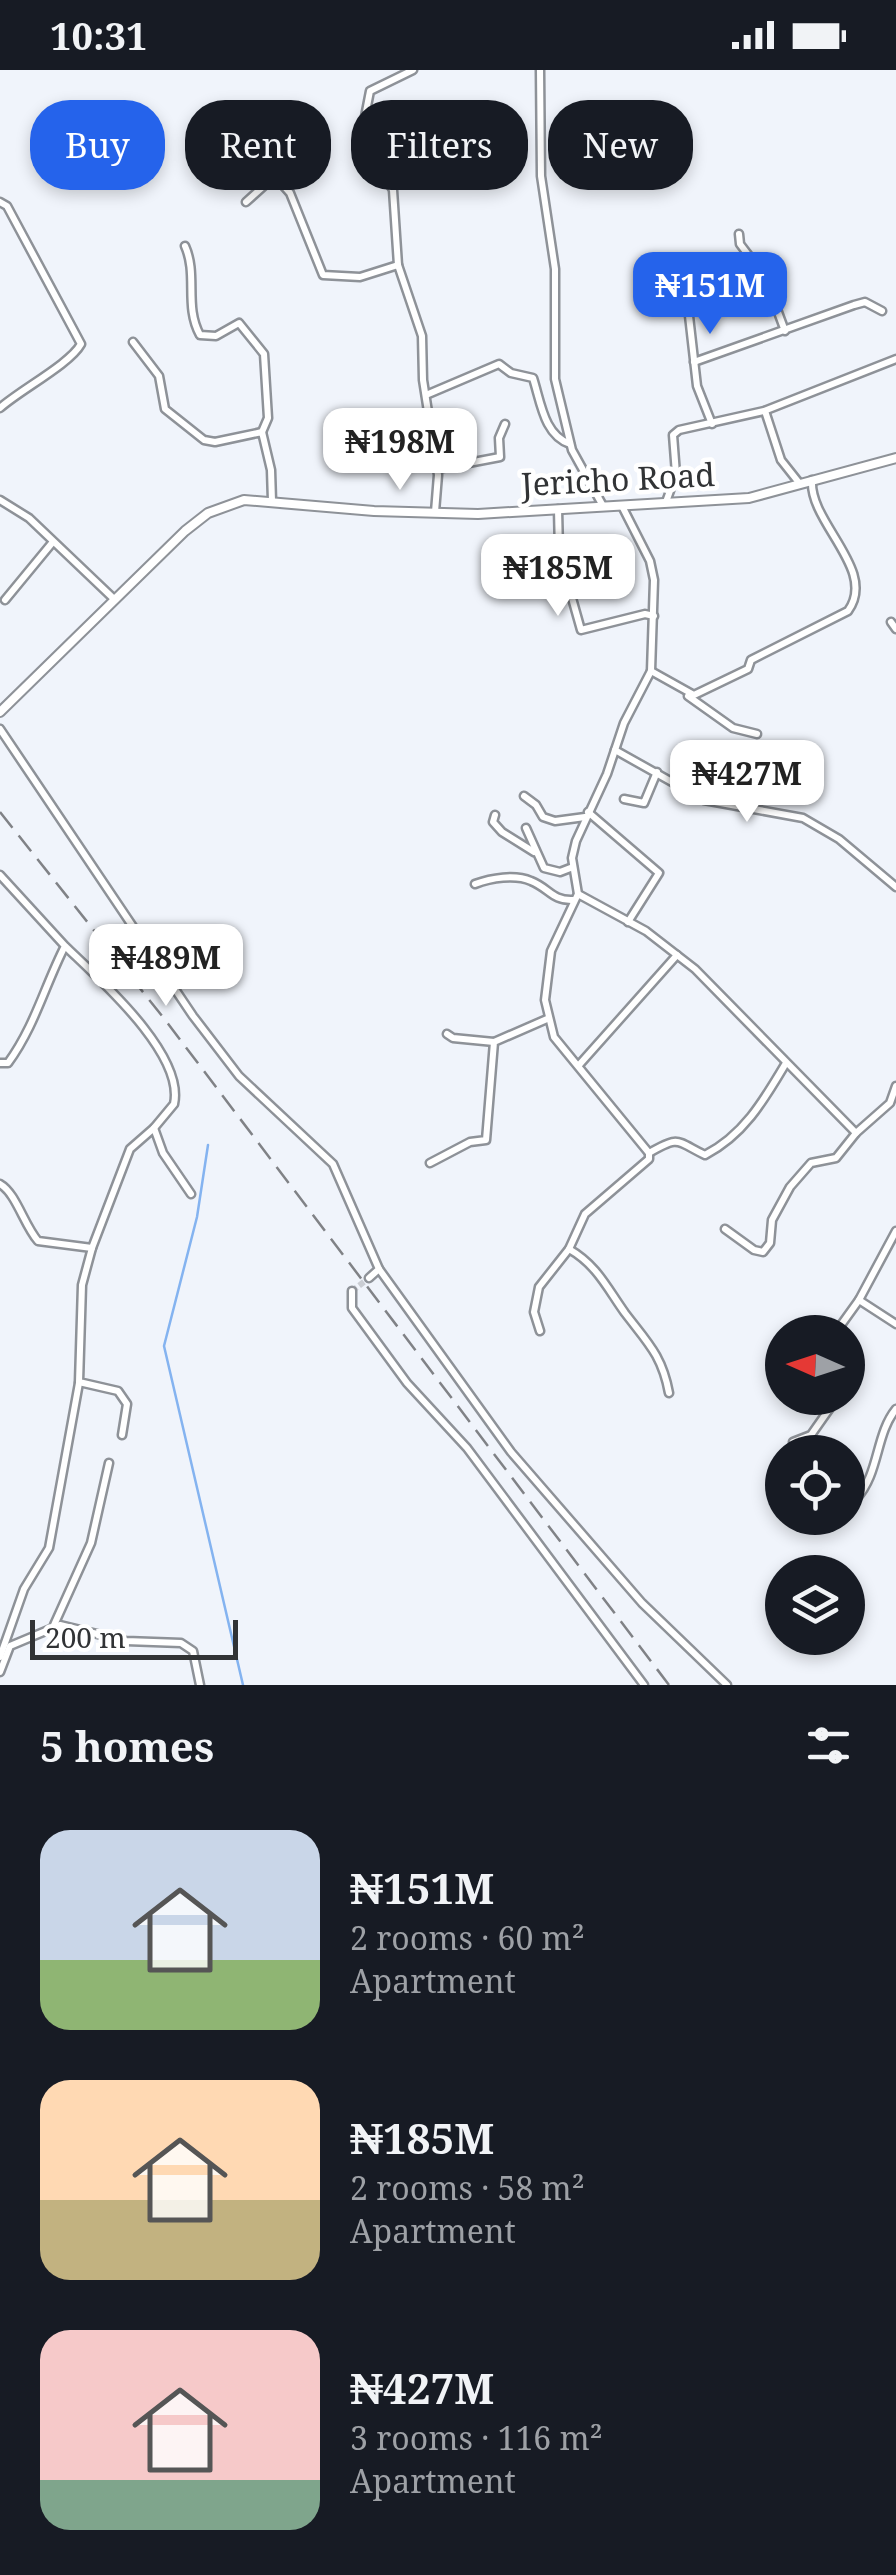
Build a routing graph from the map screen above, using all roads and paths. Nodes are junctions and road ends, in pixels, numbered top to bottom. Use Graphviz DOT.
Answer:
graph roads {
  1 [pos="413,70"];
  2 [pos="540,70"];
  3 [pos="0,202"];
  4 [pos="246,202"];
  5 [pos="740,234"];
  6 [pos="186,246"];
  7 [pos="398,266"];
  8 [pos="676,268"];
  9 [pos="882,312"];
  10 [pos="785,331"];
  11 [pos="133,342"];
  12 [pos="896,360"];
  13 [pos="694,362"];
  14 [pos="426,395"];
  15 [pos="0,408"];
  16 [pos="764,411"];
  17 [pos="505,424"];
  18 [pos="712,424"];
  19 [pos="262,432"];
  20 [pos="572,445"];
  21 [pos="896,458"];
  22 [pos="437,469"];
  23 [pos="812,480"];
  24 [pos="800,484"];
  25 [pos="0,500"];
  26 [pos="272,501"];
  27 [pos="666,502"];
  28 [pos="622,505"];
  29 [pos="603,506"];
  30 [pos="558,508"];
  31 [pos="435,512"];
  32 [pos="52,544"];
  33 [pos="5,600"];
  34 [pos="114,600"];
  35 [pos="654,616"];
  36 [pos="650,671"];
  37 [pos="676,685"];
  38 [pos="0,712"];
  39 [pos="0,729"];
  40 [pos="757,734"];
  41 [pos="615,750"];
  42 [pos="657,772"];
  43 [pos="524,796"];
  44 [pos="624,799"];
  45 [pos="587,814"];
  46 [pos="495,815"];
  47 [pos="526,828"];
  48 [pos="536,852"];
  49 [pos="573,866"];
  50 [pos="0,876"];
  51 [pos="475,884"];
  52 [pos="896,887"];
  53 [pos="576,897"];
  54 [pos="628,922"];
  55 [pos="66,946"];
  56 [pos="677,955"];
  57 [pos="547,1019"];
  58 [pos="447,1034"];
  59 [pos="494,1042"];
  60 [pos="0,1062"];
  61 [pos="786,1063"];
  62 [pos="579,1065"];
  63 [pos="896,1086"];
  64 [pos="893,1105"];
  65 [pos="154,1128"];
  66 [pos="856,1132"];
  67 [pos="650,1153"];
  68 [pos="430,1163"];
  69 [pos="0,1184"];
  70 [pos="191,1194"];
  71 [pos="725,1229"];
  72 [pos="896,1231"];
  73 [pos="92,1248"];
  74 [pos="569,1249"];
  75 [pos="379,1269"];
  76 [pos="369,1278"];
  77 [pos="352,1291"];
  78 [pos="859,1300"];
  79 [pos="848,1315"];
  80 [pos="896,1324"];
  81 [pos="540,1331"];
  82 [pos="79,1382"];
  83 [pos="669,1394"];
  84 [pos="896,1409"];
  85 [pos="122,1435"];
  86 [pos="109,1463"];
  87 [pos="865,1488"];
  88 [pos="54,1626"];
  89 [pos="0,1657"];
  90 [pos="0,1672"];
  91 [pos="200,1685"];
  92 [pos="644,1685"];
  93 [pos="726,1685"];
  1 -- 7 [label="street"];
  2 -- 20 [label="street"];
  3 -- 15 [label="street"];
  4 -- 7 [label="street"];
  5 -- 10 [label="street"];
  6 -- 19 [label="street"];
  7 -- 14 [label="street"];
  8 -- 13 [label="street"];
  9 -- 10 [label="street"];
  10 -- 13 [label="street"];
  11 -- 19 [label="street"];
  12 -- 16 [label="street"];
  13 -- 18 [label="street"];
  14 -- 20 [label="street"];
  14 -- 22 [label="street"];
  16 -- 18 [label="street"];
  16 -- 24 [label="street"];
  17 -- 22 [label="street"];
  18 -- 27 [label="street"];
  19 -- 26 [label="street"];
  20 -- 29 [label="street"];
  21 -- 23 [label="street, Jericho Road"];
  22 -- 31 [label="street"];
  23 -- 24 [label="street, Jericho Road"];
  23 -- 37 [label="street"];
  24 -- 27 [label="street, Jericho Road"];
  25 -- 32 [label="street"];
  26 -- 31 [label="street, Jericho Road"];
  26 -- 34 [label="street, Jericho Road"];
  27 -- 28 [label="street, Jericho Road"];
  28 -- 29 [label="street, Jericho Road"];
  28 -- 35 [label="street"];
  29 -- 30 [label="street, Jericho Road"];
  30 -- 31 [label="street, Jericho Road"];
  30 -- 35 [label="street"];
  32 -- 33 [label="street"];
  32 -- 34 [label="street"];
  34 -- 38 [label="street, Jericho Road"];
  35 -- 36 [label="street"];
  36 -- 37 [label="street"];
  36 -- 41 [label="street"];
  37 -- 40 [label="street"];
  39 -- 75 [label="street"];
  41 -- 42 [label="street"];
  41 -- 45 [label="street"];
  42 -- 44 [label="street"];
  42 -- 52 [label="street"];
  43 -- 45 [label="street"];
  45 -- 49 [label="street"];
  45 -- 54 [label="street"];
  46 -- 48 [label="street"];
  47 -- 48 [label="street"];
  48 -- 49 [label="street"];
  49 -- 53 [label="street"];
  50 -- 55 [label="street"];
  51 -- 53 [label="street"];
  53 -- 54 [label="street"];
  53 -- 57 [label="street"];
  54 -- 56 [label="street"];
  55 -- 60 [label="street"];
  55 -- 65 [label="street"];
  56 -- 61 [label="street"];
  56 -- 62 [label="street"];
  57 -- 59 [label="street"];
  57 -- 62 [label="street"];
  58 -- 59 [label="street"];
  59 -- 68 [label="street"];
  61 -- 66 [label="street"];
  61 -- 67 [label="street"];
  62 -- 67 [label="street"];
  63 -- 64 [label="street"];
  64 -- 66 [label="street"];
  65 -- 70 [label="street"];
  65 -- 73 [label="street"];
  66 -- 71 [label="street"];
  67 -- 74 [label="street"];
  69 -- 73 [label="street"];
  72 -- 78 [label="street"];
  73 -- 82 [label="street"];
  74 -- 81 [label="street"];
  74 -- 83 [label="street"];
  75 -- 76 [label="street"];
  75 -- 93 [label="street"];
  77 -- 92 [label="street"];
  78 -- 79 [label="street"];
  78 -- 80 [label="street"];
  82 -- 85 [label="street"];
  82 -- 89 [label="street"];
  84 -- 87 [label="street"];
  86 -- 88 [label="street"];
  88 -- 90 [label="street"];
  88 -- 91 [label="street"];
}
